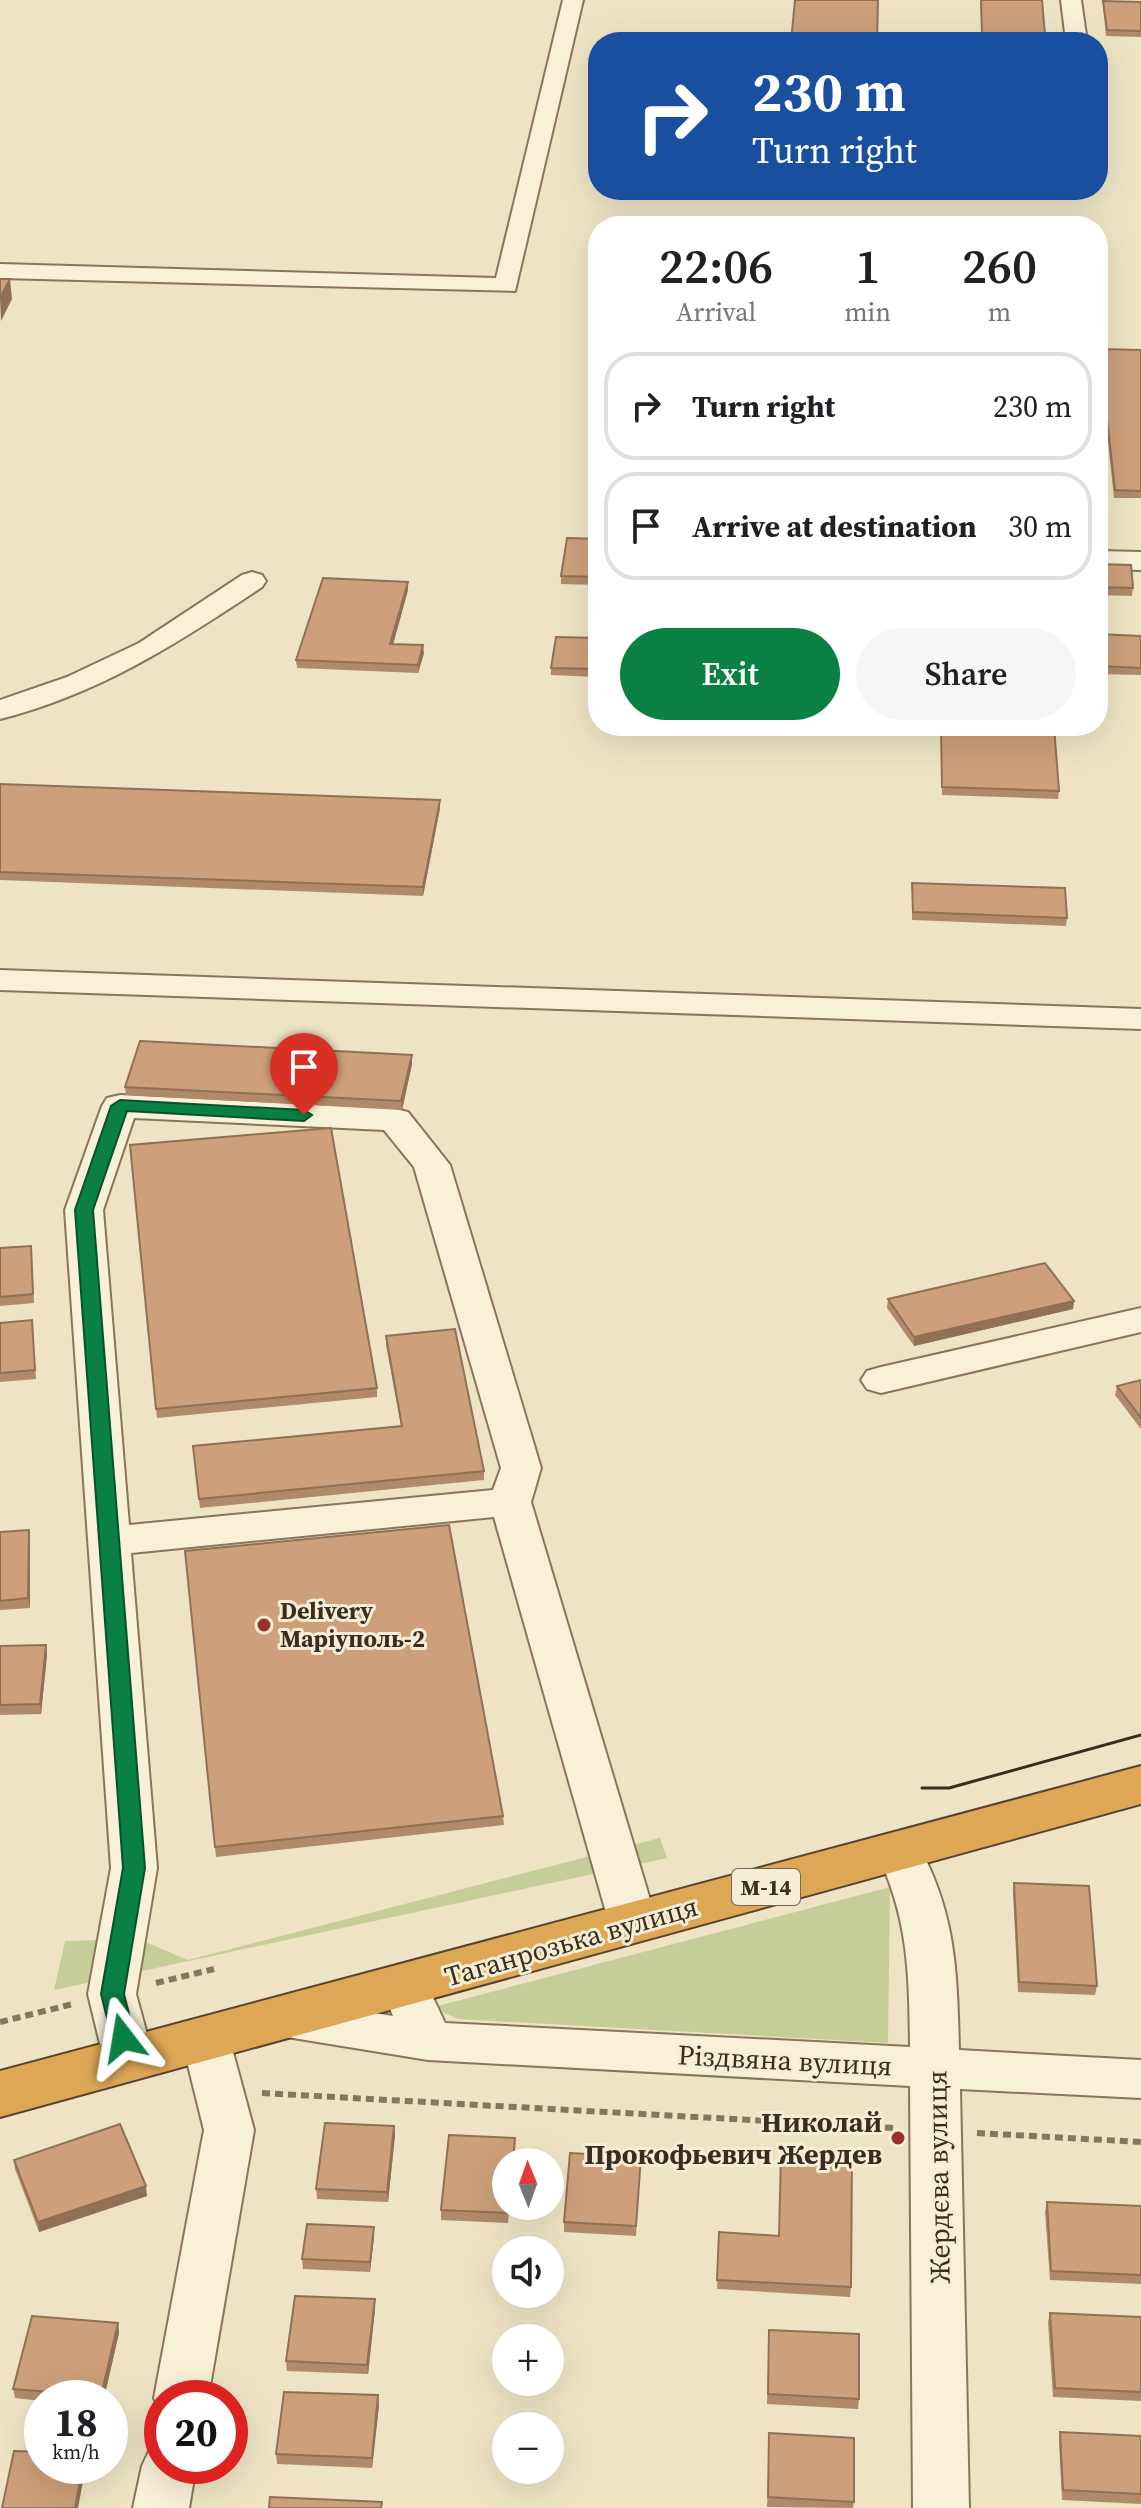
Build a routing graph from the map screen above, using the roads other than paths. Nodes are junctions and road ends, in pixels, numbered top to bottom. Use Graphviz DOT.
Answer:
graph roads {
  1 [pos="573,0"];
  2 [pos="1071,0"];
  3 [pos="1076,32"];
  4 [pos="0,271"];
  5 [pos="1108,560"];
  6 [pos="1141,561"];
  7 [pos="252,581"];
  8 [pos="0,710"];
  9 [pos="0,980"];
  10 [pos="1141,1019"];
  11 [pos="1141,1320"];
  12 [pos="881,1380"];
  13 [pos="510,1502"];
  14 [pos="109,1541"];
  15 [pos="1141,1785"];
  16 [pos="899,1851"];
  17 [pos="633,1923"];
  18 [pos="405,1987"];
  19 [pos="287,2018"];
  20 [pos="206,2041"];
  21 [pos="428,2041"];
  22 [pos="129,2060"];
  23 [pos="937,2068"];
  24 [pos="1141,2079"];
  25 [pos="0,2094"];
  26 [pos="184,2380"];
  27 [pos="166,2484"];
  28 [pos="161,2508"];
  29 [pos="941,2508"];
  1 -- 4 [label="street"];
  2 -- 3 [label="street"];
  5 -- 6 [label="street"];
  7 -- 8 [label="street"];
  9 -- 10 [label="street"];
  11 -- 12 [label="street"];
  13 -- 14 [label="street"];
  13 -- 14 [label="street"];
  13 -- 17 [label="street"];
  14 -- 22 [label="street"];
  15 -- 16 [label="highway, Таганрозька вулиця / М-14"];
  16 -- 17 [label="highway, Таганрозька вулиця / М-14"];
  16 -- 23 [label="street, Жердєва вулиця"];
  17 -- 18 [label="highway, Таганрозька вулиця / М-14"];
  18 -- 19 [label="highway, Таганрозька вулиця / М-14"];
  18 -- 21 [label="street"];
  19 -- 20 [label="highway, Таганрозька вулиця / М-14"];
  19 -- 21 [label="street, Різдвяна вулиця"];
  20 -- 22 [label="highway, Таганрозька вулиця / М-14"];
  20 -- 26 [label="street"];
  21 -- 23 [label="street, Різдвяна вулиця"];
  22 -- 25 [label="highway, Таганрозька вулиця / М-14"];
  23 -- 24 [label="street, Різдвяна вулиця"];
  23 -- 29 [label="street, Жердєва вулиця"];
  27 -- 28 [label="street"];
}
